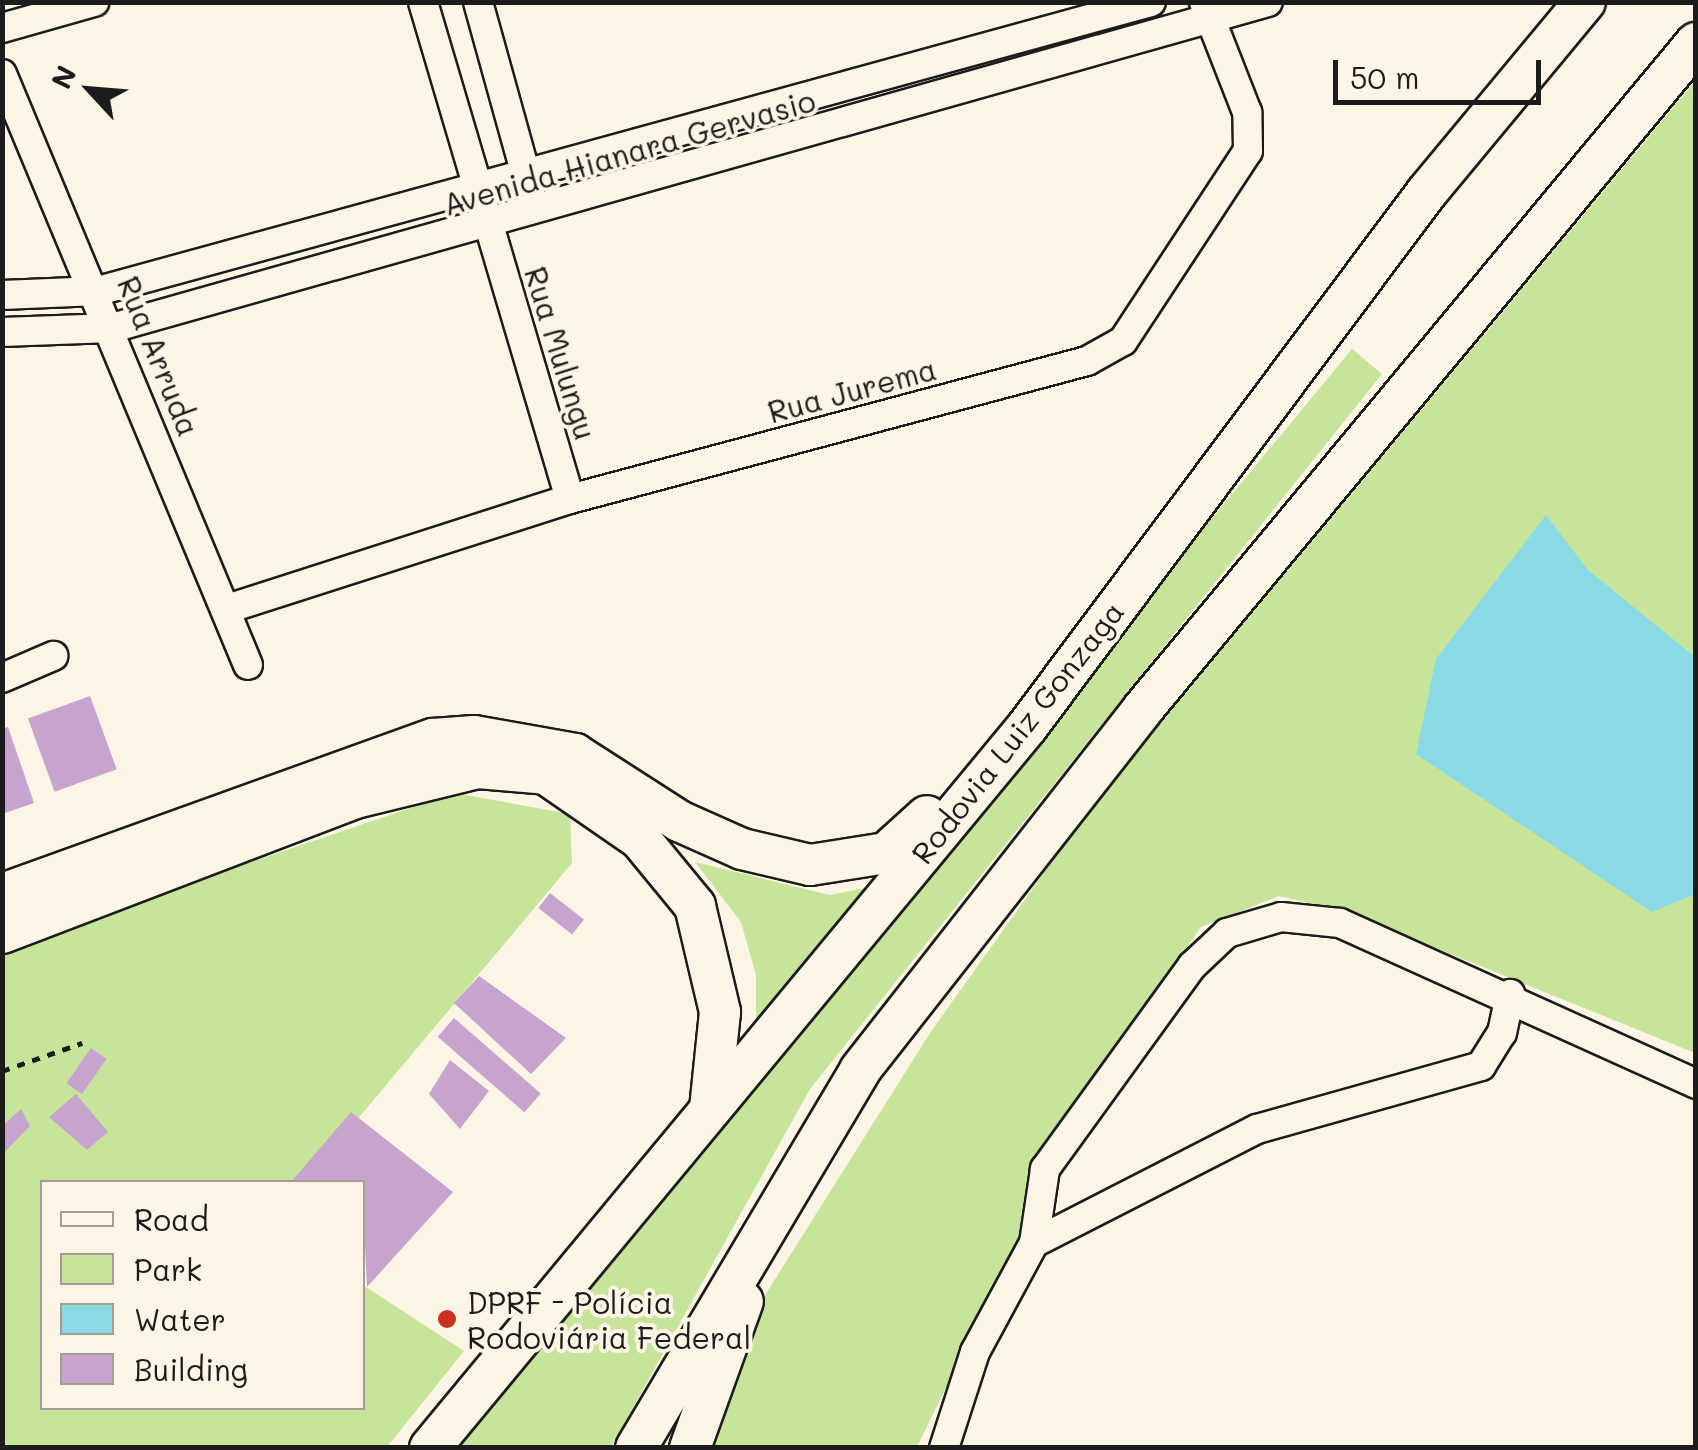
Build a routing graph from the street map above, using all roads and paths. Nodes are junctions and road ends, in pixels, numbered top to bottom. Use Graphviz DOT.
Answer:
graph roads {
  1 [pos="94,2"];
  2 [pos="423,2"];
  3 [pos="478,2"];
  4 [pos="1151,2"];
  5 [pos="1268,2"];
  6 [pos="1585,2"];
  7 [pos="1209,12"];
  8 [pos="2,28"];
  9 [pos="1696,43"];
  10 [pos="2,74"];
  11 [pos="525,173"];
  12 [pos="477,185"];
  13 [pos="536,210"];
  14 [pos="489,227"];
  15 [pos="98,291"];
  16 [pos="2,296"];
  17 [pos="112,328"];
  18 [pos="2,332"];
  19 [pos="570,498"];
  20 [pos="227,608"];
  21 [pos="53,656"];
  22 [pos="248,665"];
  23 [pos="2,678"];
  24 [pos="1027,727"];
  25 [pos="2,894"];
  26 [pos="2,933"];
  27 [pos="1510,994"];
  28 [pos="82,1043"];
  29 [pos="2,1071"];
  30 [pos="1696,1084"];
  31 [pos="710,1109"];
  32 [pos="805,1150"];
  33 [pos="1034,1243"];
  34 [pos="430,1448"];
  35 [pos="636,1448"];
  36 [pos="690,1448"];
  37 [pos="944,1448"];
  1 -- 8 [label="street"];
  2 -- 12 [label="street, Rua Mulungu"];
  3 -- 11 [label="street"];
  4 -- 11 [label="street, Avenida Hianara Gervasio"];
  5 -- 7 [label="street, Avenida Hianara Gervasio"];
  6 -- 24 [label="highway, Rodovia Luiz Gonzaga"];
  7 -- 13 [label="street, Avenida Hianara Gervasio"];
  7 -- 19 [label="street, Rua Jurema"];
  9 -- 32 [label="highway"];
  10 -- 15 [label="street, Rua Arruda"];
  11 -- 12 [label="street, Avenida Hianara Gervasio"];
  11 -- 13 [label="street"];
  12 -- 14 [label="street, Rua Mulungu"];
  12 -- 15 [label="street, Avenida Hianara Gervasio"];
  13 -- 14 [label="street, Avenida Hianara Gervasio"];
  14 -- 17 [label="street, Avenida Hianara Gervasio"];
  14 -- 19 [label="street, Rua Mulungu"];
  15 -- 16 [label="street, Avenida Hianara Gervasio"];
  15 -- 17 [label="street, Rua Arruda"];
  17 -- 18 [label="street, Avenida Hianara Gervasio"];
  17 -- 20 [label="street, Rua Arruda"];
  19 -- 20 [label="street, Rua Jurema"];
  20 -- 22 [label="street, Rua Arruda"];
  21 -- 23 [label="street"];
  24 -- 25 [label="highway"];
  24 -- 31 [label="highway, Rodovia Luiz Gonzaga"];
  26 -- 31 [label="highway"];
  27 -- 30 [label="street"];
  27 -- 33 [label="street"];
  27 -- 33 [label="street"];
  28 -- 29 [label="path"];
  31 -- 34 [label="highway, Rodovia Luiz Gonzaga"];
  32 -- 35 [label="highway"];
  32 -- 36 [label="highway"];
  33 -- 37 [label="street"];
}
